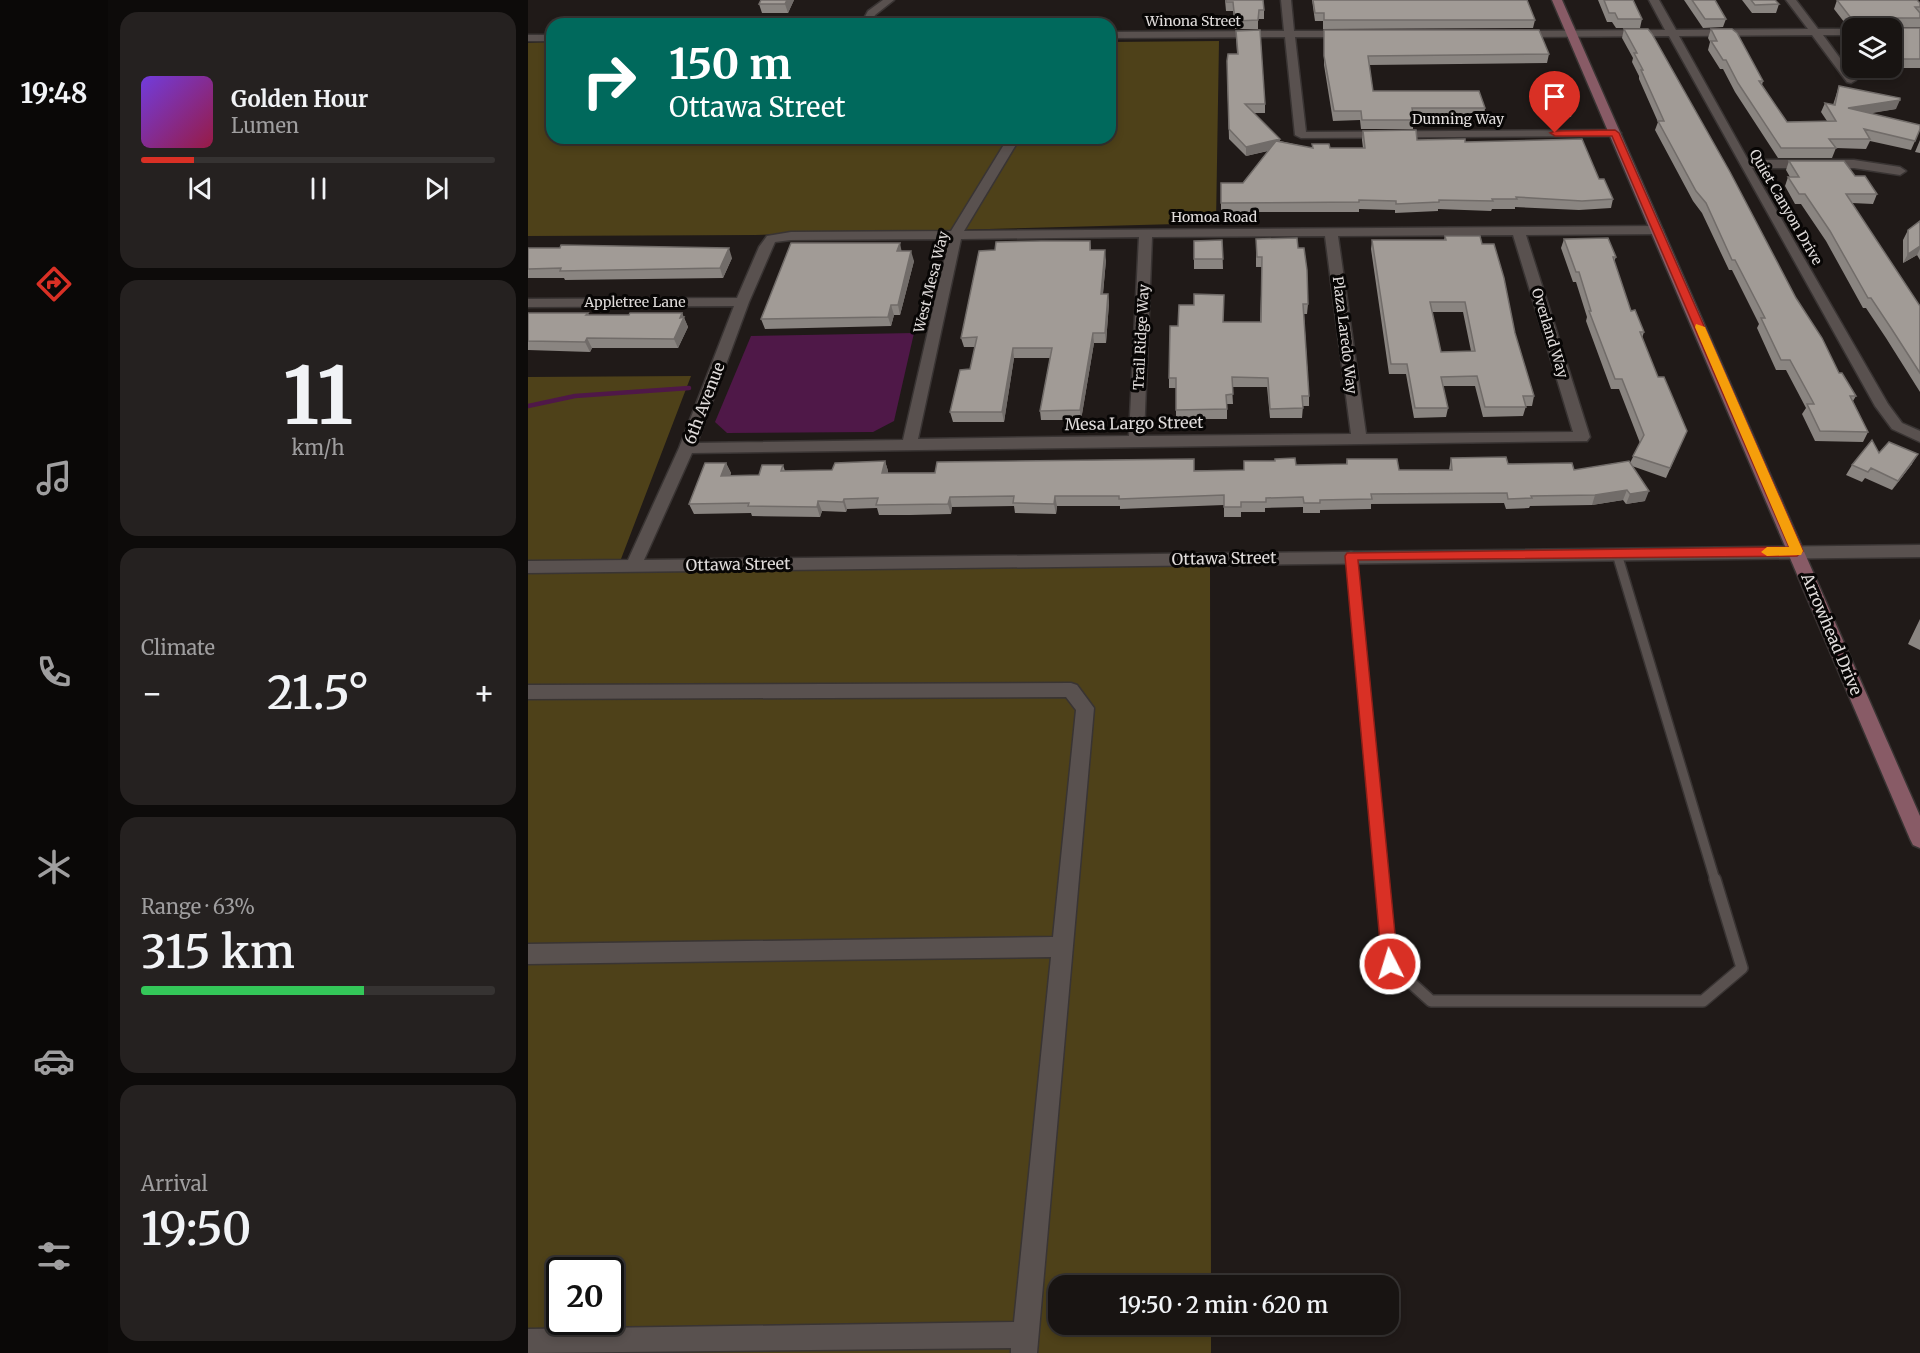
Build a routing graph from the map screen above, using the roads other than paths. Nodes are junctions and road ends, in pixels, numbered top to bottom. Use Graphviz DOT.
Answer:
graph roads {
  1 [pos="889,0"];
  2 [pos="1286,0"];
  3 [pos="1557,0"];
  4 [pos="1654,0"];
  5 [pos="1791,0"];
  6 [pos="869,18"];
  7 [pos="1815,32"];
  8 [pos="1842,32"];
  9 [pos="1571,33"];
  10 [pos="1672,33"];
  11 [pos="1289,34"];
  12 [pos="1361,34"];
  13 [pos="1504,34"];
  14 [pos="1116,35"];
  15 [pos="528,38"];
  16 [pos="546,38"];
  17 [pos="1851,80"];
  18 [pos="1615,133"];
  19 [pos="1010,144"];
  20 [pos="1744,164"];
  21 [pos="1900,171"];
  22 [pos="1518,230"];
  23 [pos="1657,230"];
  24 [pos="1331,231"];
  25 [pos="1146,233"];
  26 [pos="956,234"];
  27 [pos="771,239"];
  28 [pos="742,302"];
  29 [pos="528,303"];
  30 [pos="1920,436"];
  31 [pos="1582,437"];
  32 [pos="1359,438"];
  33 [pos="1136,441"];
  34 [pos="909,446"];
  35 [pos="687,448"];
  36 [pos="1797,551"];
  37 [pos="1920,551"];
  38 [pos="1617,554"];
  39 [pos="1351,556"];
  40 [pos="633,566"];
  41 [pos="528,567"];
  42 [pos="528,692"];
  43 [pos="1920,839"];
  44 [pos="1062,947"];
  45 [pos="528,954"];
  46 [pos="528,1342"];
  47 [pos="1025,1344"];
  1 -- 6 [label="street"];
  2 -- 11 [label="street"];
  3 -- 9 [label="main road, Arrowhead Drive"];
  4 -- 10 [label="street, Quiet Canyon Drive"];
  5 -- 7 [label="street"];
  7 -- 8 [label="street"];
  7 -- 10 [label="street"];
  7 -- 17 [label="street"];
  9 -- 10 [label="street"];
  9 -- 13 [label="street"];
  9 -- 18 [label="main road, Arrowhead Drive"];
  10 -- 20 [label="street, Quiet Canyon Drive"];
  11 -- 12 [label="street, Winona Street"];
  11 -- 14 [label="street, Winona Street"];
  11 -- 18 [label="street, Dunning Way"];
  15 -- 16 [label="street"];
  18 -- 23 [label="main road, Arrowhead Drive"];
  19 -- 26 [label="street, West Mesa Way"];
  20 -- 21 [label="street"];
  20 -- 30 [label="street, Quiet Canyon Drive"];
  22 -- 23 [label="street, Homoa Road"];
  22 -- 24 [label="street, Homoa Road"];
  22 -- 31 [label="street, Overland Way"];
  23 -- 36 [label="main road, Arrowhead Drive"];
  24 -- 25 [label="street, Homoa Road"];
  24 -- 32 [label="street, Plaza Laredo Way"];
  25 -- 26 [label="street, Homoa Road"];
  25 -- 33 [label="street, Trail Ridge Way"];
  26 -- 27 [label="street, Homoa Road"];
  26 -- 34 [label="street, West Mesa Way"];
  27 -- 28 [label="street, 6th Avenue"];
  28 -- 29 [label="street, Appletree Lane"];
  28 -- 35 [label="street, 6th Avenue"];
  31 -- 32 [label="street, Mesa Largo Street"];
  32 -- 33 [label="street, Mesa Largo Street"];
  33 -- 34 [label="street, Mesa Largo Street"];
  34 -- 35 [label="street, Mesa Largo Street"];
  35 -- 40 [label="street, 6th Avenue"];
  36 -- 37 [label="street, Ottawa Street"];
  36 -- 38 [label="street, Ottawa Street"];
  36 -- 43 [label="main road, Arrowhead Drive"];
  38 -- 39 [label="street, Ottawa Street"];
  38 -- 39 [label="lane"];
  39 -- 40 [label="street, Ottawa Street"];
  40 -- 41 [label="street, Ottawa Street"];
  42 -- 44 [label="street"];
  44 -- 45 [label="street"];
  44 -- 47 [label="street"];
  46 -- 47 [label="street"];
}
